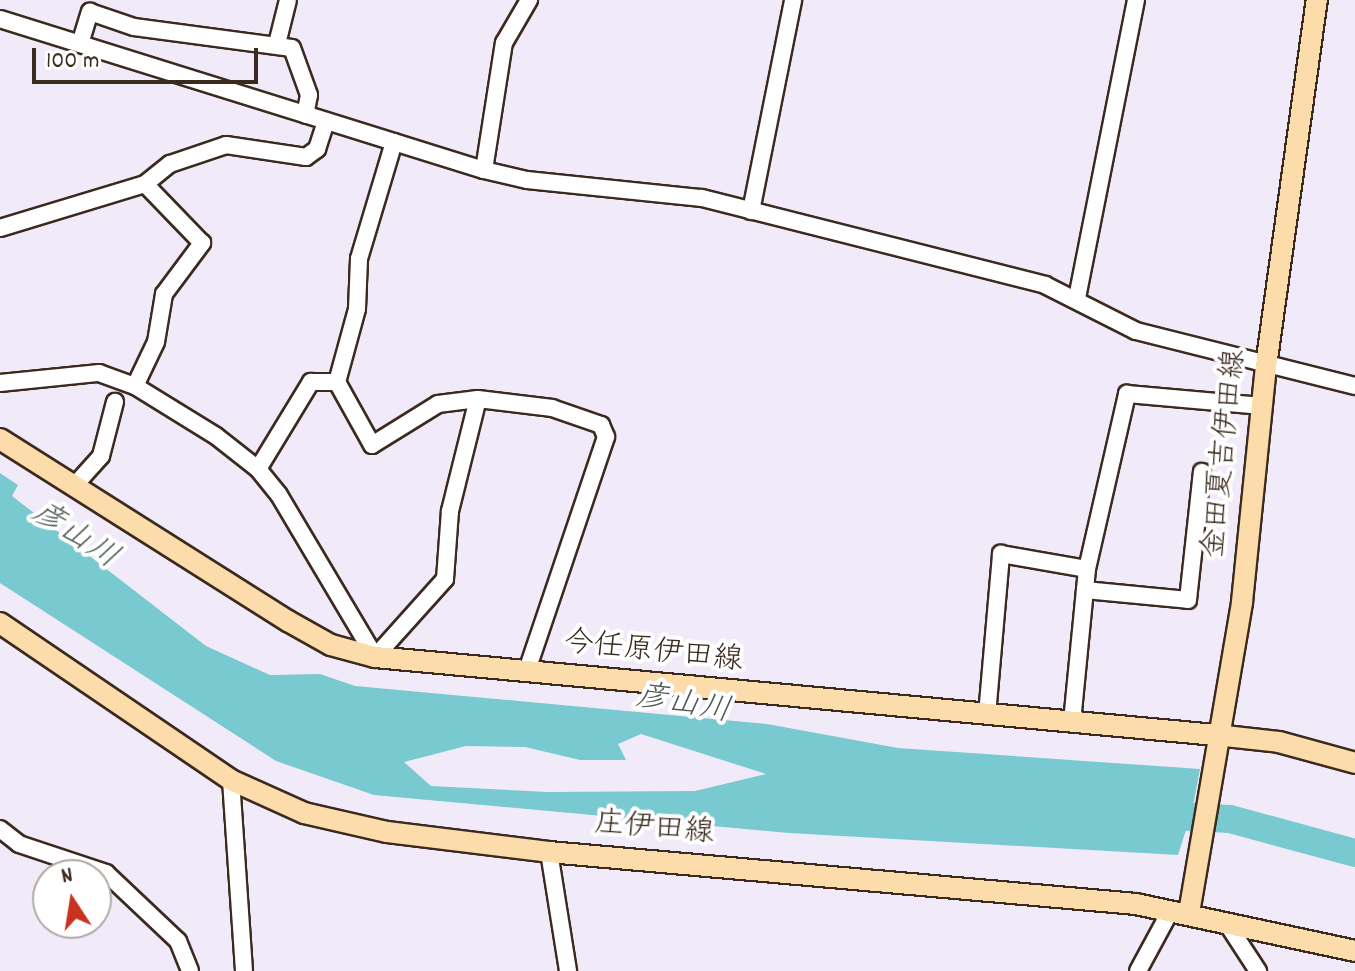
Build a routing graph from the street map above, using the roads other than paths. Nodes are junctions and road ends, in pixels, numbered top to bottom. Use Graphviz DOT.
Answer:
graph roads {
  1 [pos="288,0"];
  2 [pos="529,0"];
  3 [pos="793,0"];
  4 [pos="1136,0"];
  5 [pos="1317,0"];
  6 [pos="0,19"];
  7 [pos="80,44"];
  8 [pos="277,44"];
  9 [pos="305,115"];
  10 [pos="326,121"];
  11 [pos="394,142"];
  12 [pos="484,170"];
  13 [pos="145,184"];
  14 [pos="751,211"];
  15 [pos="0,228"];
  16 [pos="1077,298"];
  17 [pos="1266,366"];
  18 [pos="337,382"];
  19 [pos="0,383"];
  20 [pos="135,386"];
  21 [pos="1355,386"];
  22 [pos="478,399"];
  23 [pos="115,402"];
  24 [pos="1262,406"];
  25 [pos="0,439"];
  26 [pos="258,469"];
  27 [pos="1202,472"];
  28 [pos="75,485"];
  29 [pos="1087,569"];
  30 [pos="1085,590"];
  31 [pos="0,623"];
  32 [pos="375,657"];
  33 [pos="527,671"];
  34 [pos="987,715"];
  35 [pos="1072,722"];
  36 [pos="1216,735"];
  37 [pos="1355,763"];
  38 [pos="231,780"];
  39 [pos="0,829"];
  40 [pos="549,852"];
  41 [pos="1184,907"];
  42 [pos="1226,922"];
  43 [pos="1355,951"];
  44 [pos="190,971"];
  45 [pos="244,971"];
  46 [pos="568,971"];
  47 [pos="1138,971"];
  48 [pos="1258,971"];
  1 -- 8 [label="street"];
  2 -- 12 [label="street"];
  3 -- 14 [label="street"];
  4 -- 16 [label="street"];
  5 -- 17 [label="main road, 金田夏吉伊田線"];
  6 -- 7 [label="street"];
  7 -- 8 [label="street"];
  7 -- 9 [label="street"];
  8 -- 9 [label="street"];
  9 -- 10 [label="street"];
  10 -- 11 [label="street"];
  10 -- 13 [label="street"];
  11 -- 12 [label="street"];
  11 -- 18 [label="street"];
  12 -- 14 [label="street"];
  13 -- 15 [label="street"];
  13 -- 20 [label="street"];
  14 -- 16 [label="street"];
  16 -- 17 [label="street"];
  17 -- 21 [label="street"];
  17 -- 24 [label="main road, 金田夏吉伊田線"];
  18 -- 22 [label="street"];
  18 -- 26 [label="street"];
  19 -- 20 [label="street"];
  20 -- 26 [label="street"];
  22 -- 32 [label="street"];
  22 -- 33 [label="street"];
  23 -- 28 [label="street"];
  24 -- 29 [label="street"];
  24 -- 36 [label="main road, 金田夏吉伊田線"];
  25 -- 28 [label="main road, 今任原伊田線"];
  26 -- 32 [label="street"];
  27 -- 30 [label="street"];
  28 -- 32 [label="main road, 今任原伊田線"];
  29 -- 30 [label="street"];
  29 -- 34 [label="street"];
  30 -- 35 [label="street"];
  31 -- 38 [label="main road, 庄伊田線"];
  32 -- 33 [label="main road, 今任原伊田線"];
  33 -- 34 [label="main road, 今任原伊田線"];
  34 -- 35 [label="main road, 今任原伊田線"];
  35 -- 36 [label="main road, 今任原伊田線"];
  36 -- 37 [label="main road, 今任原伊田線"];
  36 -- 41 [label="main road, 金田夏吉伊田線"];
  38 -- 40 [label="main road, 庄伊田線"];
  38 -- 45 [label="street"];
  39 -- 44 [label="street"];
  40 -- 41 [label="main road, 庄伊田線"];
  40 -- 46 [label="street"];
  41 -- 42 [label="main road, 庄伊田線"];
  41 -- 47 [label="street"];
  42 -- 43 [label="main road, 庄伊田線"];
  42 -- 48 [label="street"];
}
